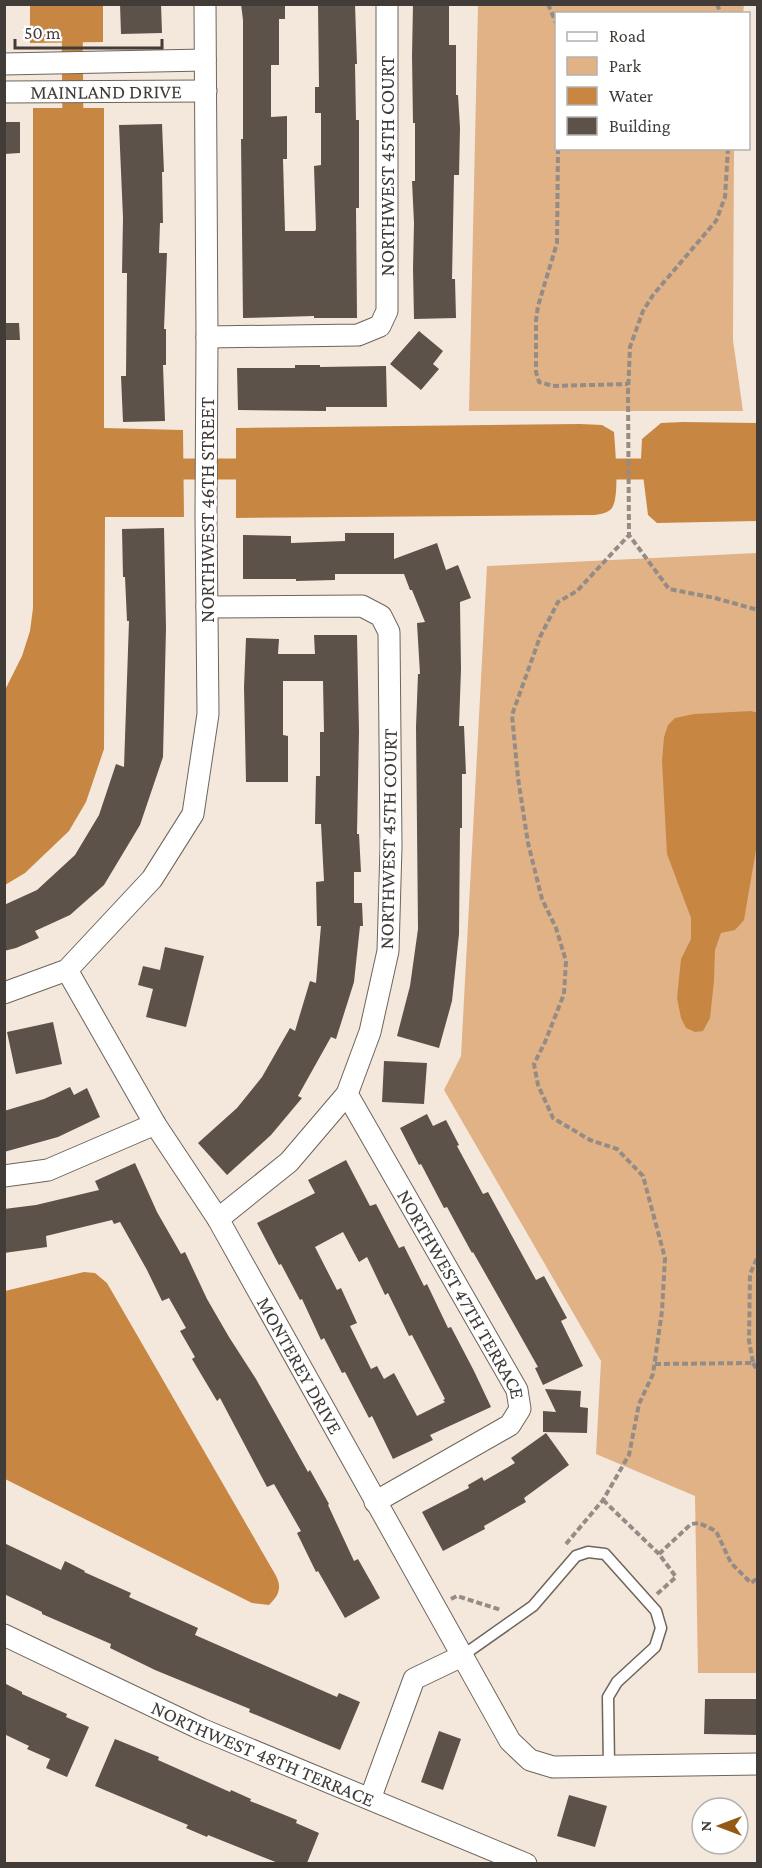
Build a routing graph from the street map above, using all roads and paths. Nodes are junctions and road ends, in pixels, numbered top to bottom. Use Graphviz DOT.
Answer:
graph roads {
  1 [pos="205,4"];
  2 [pos="387,4"];
  3 [pos="548,4"];
  4 [pos="555,21"];
  5 [pos="205,60"];
  6 [pos="4,64"];
  7 [pos="206,91"];
  8 [pos="4,92"];
  9 [pos="558,150"];
  10 [pos="728,150"];
  11 [pos="207,337"];
  12 [pos="628,384"];
  13 [pos="629,535"];
  14 [pos="207,607"];
  15 [pos="758,610"];
  16 [pos="67,970"];
  17 [pos="4,993"];
  18 [pos="347,1094"];
  19 [pos="155,1124"];
  20 [pos="4,1176"];
  21 [pos="218,1219"];
  22 [pos="758,1256"];
  23 [pos="753,1363"];
  24 [pos="655,1364"];
  25 [pos="758,1372"];
  26 [pos="603,1500"];
  27 [pos="375,1503"];
  28 [pos="561,1551"];
  29 [pos="658,1554"];
  30 [pos="758,1578"];
  31 [pos="446,1601"];
  32 [pos="648,1602"];
  33 [pos="502,1610"];
  34 [pos="4,1635"];
  35 [pos="462,1656"];
  36 [pos="758,1764"];
  37 [pos="609,1766"];
  38 [pos="370,1799"];
  39 [pos="526,1863"];
  1 -- 5 [label="street, NORTHWEST 46TH STREET"];
  2 -- 11 [label="street, NORTHWEST 45TH COURT"];
  3 -- 4 [label="path"];
  5 -- 6 [label="street, MAINLAND DRIVE"];
  5 -- 7 [label="street, NORTHWEST 46TH STREET"];
  7 -- 8 [label="street, MAINLAND DRIVE"];
  7 -- 11 [label="street, NORTHWEST 46TH STREET"];
  9 -- 12 [label="path"];
  10 -- 12 [label="path"];
  11 -- 14 [label="street, NORTHWEST 46TH STREET"];
  12 -- 13 [label="path"];
  13 -- 15 [label="path"];
  13 -- 24 [label="path"];
  14 -- 16 [label="street, NORTHWEST 46TH STREET"];
  14 -- 18 [label="street, NORTHWEST 45TH COURT"];
  16 -- 17 [label="street"];
  16 -- 19 [label="street, MONTEREY DRIVE"];
  18 -- 21 [label="street, NORTHWEST 45TH COURT"];
  18 -- 27 [label="street, NORTHWEST 47TH TERRACE"];
  19 -- 20 [label="street"];
  19 -- 21 [label="street, MONTEREY DRIVE"];
  21 -- 27 [label="street, MONTEREY DRIVE"];
  22 -- 23 [label="path"];
  23 -- 24 [label="path"];
  23 -- 25 [label="path"];
  24 -- 26 [label="path"];
  26 -- 28 [label="path"];
  26 -- 29 [label="path"];
  27 -- 35 [label="street, MONTEREY DRIVE"];
  29 -- 30 [label="path"];
  29 -- 32 [label="path"];
  31 -- 33 [label="path"];
  32 -- 35 [label="lane"];
  32 -- 37 [label="lane"];
  34 -- 38 [label="street, NORTHWEST 48TH TERRACE"];
  35 -- 37 [label="street, MONTEREY DRIVE"];
  35 -- 38 [label="street"];
  36 -- 37 [label="street"];
  38 -- 39 [label="street, NORTHWEST 48TH TERRACE"];
}
